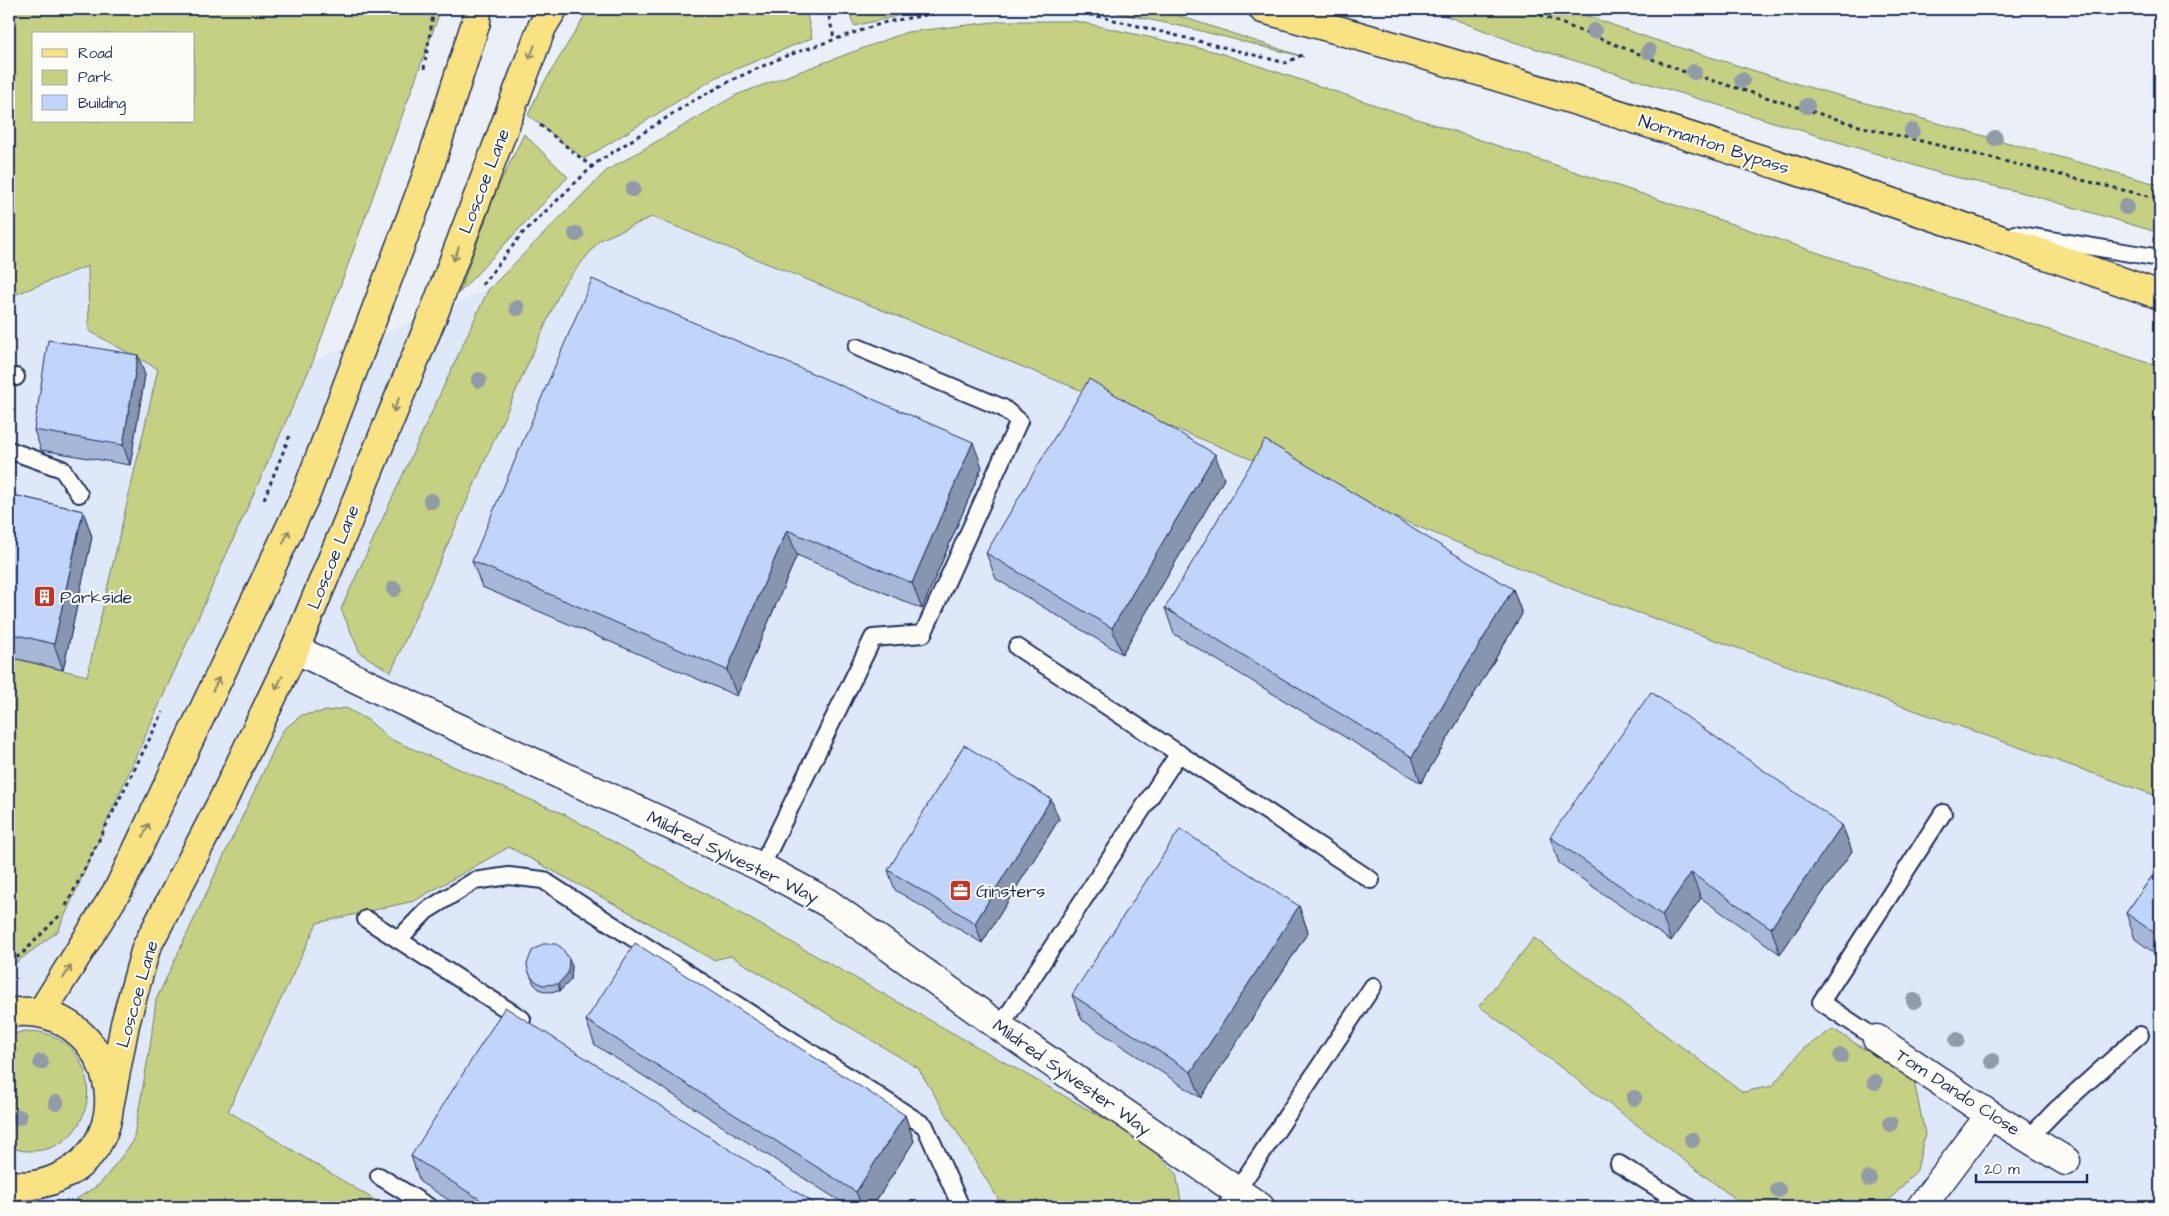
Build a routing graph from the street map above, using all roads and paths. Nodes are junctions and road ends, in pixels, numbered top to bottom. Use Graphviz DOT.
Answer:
graph roads {
  1 [pos="434,9"];
  2 [pos="477,9"];
  3 [pos="562,9"];
  4 [pos="826,9"];
  5 [pos="1013,9"];
  6 [pos="1058,9"];
  7 [pos="1263,9"];
  8 [pos="1525,9"];
  9 [pos="548,18"];
  10 [pos="834,38"];
  11 [pos="1286,63"];
  12 [pos="423,72"];
  13 [pos="2160,198"];
  14 [pos="1960,224"];
  15 [pos="2160,258"];
  16 [pos="480,288"];
  17 [pos="2160,295"];
  18 [pos="857,347"];
  19 [pos="290,434"];
  20 [pos="9,450"];
  21 [pos="79,494"];
  22 [pos="260,508"];
  23 [pos="1017,647"];
  24 [pos="296,649"];
  25 [pos="163,712"];
  26 [pos="1179,753"];
  27 [pos="1942,813"];
  28 [pos="761,867"];
  29 [pos="1370,880"];
  30 [pos="366,919"];
  31 [pos="398,940"];
  32 [pos="9,960"];
  33 [pos="1373,986"];
  34 [pos="9,1013"];
  35 [pos="41,1013"];
  36 [pos="534,1027"];
  37 [pos="1000,1027"];
  38 [pos="2140,1035"];
  39 [pos="1877,1039"];
  40 [pos="110,1102"];
  41 [pos="1990,1115"];
  42 [pos="2029,1138"];
  43 [pos="2066,1161"];
  44 [pos="1619,1164"];
  45 [pos="379,1176"];
  46 [pos="48,1182"];
  47 [pos="9,1184"];
  48 [pos="1232,1200"];
  49 [pos="25,1207"];
  50 [pos="429,1207"];
  51 [pos="961,1207"];
  52 [pos="1260,1207"];
  53 [pos="1688,1207"];
  54 [pos="1921,1207"];
  1 -- 12 [label="path"];
  35 -- 2 [label="main road, one-way"];
  3 -- 9 [label="main road"];
  4 -- 10 [label="path"];
  5 -- 10 [label="path"];
  6 -- 11 [label="path"];
  7 -- 14 [label="main road, Normanton Bypass"];
  8 -- 13 [label="path"];
  9 -- 24 [label="main road, Loscoe Lane, one-way"];
  10 -- 16 [label="path"];
  14 -- 15 [label="lane"];
  14 -- 17 [label="main road, Normanton Bypass"];
  18 -- 28 [label="lane"];
  19 -- 22 [label="path"];
  20 -- 21 [label="lane"];
  23 -- 26 [label="lane"];
  24 -- 28 [label="street, Mildred Sylvester Way"];
  24 -- 40 [label="main road, Loscoe Lane, one-way"];
  25 -- 32 [label="path"];
  26 -- 29 [label="lane"];
  26 -- 37 [label="lane"];
  27 -- 39 [label="lane"];
  28 -- 37 [label="street, Mildred Sylvester Way"];
  30 -- 31 [label="lane"];
  31 -- 36 [label="lane"];
  31 -- 51 [label="lane"];
  33 -- 48 [label="lane"];
  34 -- 35 [label="main road"];
  35 -- 40 [label="main road"];
  37 -- 48 [label="street, Mildred Sylvester Way"];
  38 -- 42 [label="lane"];
  39 -- 41 [label="street, Tom Dando Close"];
  40 -- 46 [label="main road, Loscoe Lane"];
  41 -- 42 [label="street, Tom Dando Close"];
  41 -- 54 [label="street"];
  42 -- 43 [label="street, Tom Dando Close"];
  44 -- 53 [label="lane"];
  45 -- 50 [label="lane"];
  46 -- 47 [label="main road"];
  46 -- 49 [label="main road"];
  48 -- 52 [label="street, Mildred Sylvester Way"];
}
